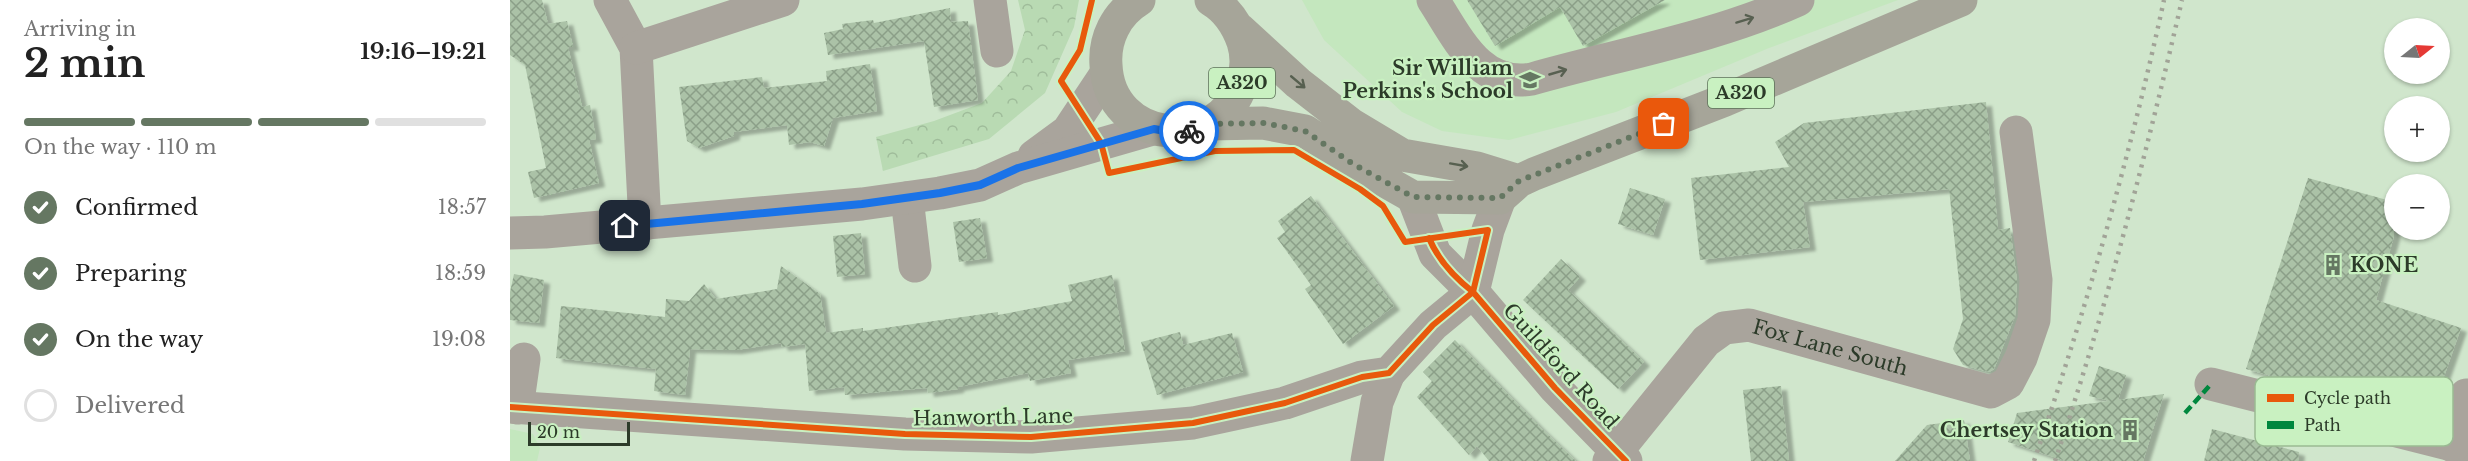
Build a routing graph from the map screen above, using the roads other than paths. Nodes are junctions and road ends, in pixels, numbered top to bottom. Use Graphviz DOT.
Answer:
graph roads {
  1 [pos="610,0"];
  2 [pos="783,0"];
  3 [pos="990,0"];
  4 [pos="1211,0"];
  5 [pos="1433,0"];
  6 [pos="1798,0"];
  7 [pos="1960,0"];
  8 [pos="1128,5"];
  9 [pos="1239,29"];
  10 [pos="636,48"];
  11 [pos="997,51"];
  12 [pos="1106,74"];
  13 [pos="1208,124"];
  14 [pos="1154,129"];
  15 [pos="2016,132"];
  16 [pos="1018,168"];
  17 [pos="1509,189"];
  18 [pos="1413,197"];
  19 [pos="907,198"];
  20 [pos="645,224"];
  21 [pos="510,232"];
  22 [pos="915,266"];
  23 [pos="1473,292"];
  24 [pos="524,359"];
  25 [pos="1389,374"];
  26 [pos="2211,384"];
  27 [pos="2255,395"];
  28 [pos="2466,395"];
  29 [pos="513,407"];
  30 [pos="2460,448"];
  31 [pos="1617,458"];
  32 [pos="1367,461"];
  1 -- 10 [label="street"];
  2 -- 10 [label="street"];
  3 -- 11 [label="street"];
  4 -- 9 [label="main road, A320"];
  5 -- 6 [label="street, one-way"];
  7 -- 17 [label="main road, A320"];
  8 -- 12 [label="main road, A320"];
  9 -- 13 [label="main road, A320"];
  9 -- 17 [label="main road, A320, one-way"];
  10 -- 20 [label="street"];
  12 -- 14 [label="main road, A320"];
  12 -- 16 [label="street"];
  13 -- 14 [label="main road, A320"];
  13 -- 18 [label="main road, A320"];
  14 -- 16 [label="street"];
  15 -- 31 [label="street, Fox Lane South"];
  16 -- 19 [label="street"];
  17 -- 18 [label="main road, A320"];
  17 -- 23 [label="street"];
  18 -- 23 [label="street, Guildford Road"];
  19 -- 20 [label="street"];
  19 -- 22 [label="street"];
  20 -- 21 [label="street"];
  23 -- 25 [label="street"];
  23 -- 31 [label="street, Guildford Road"];
  24 -- 29 [label="street, Hanworth Lane"];
  25 -- 29 [label="street, Hanworth Lane"];
  25 -- 32 [label="street"];
  26 -- 27 [label="street"];
  28 -- 30 [label="street"];
}
